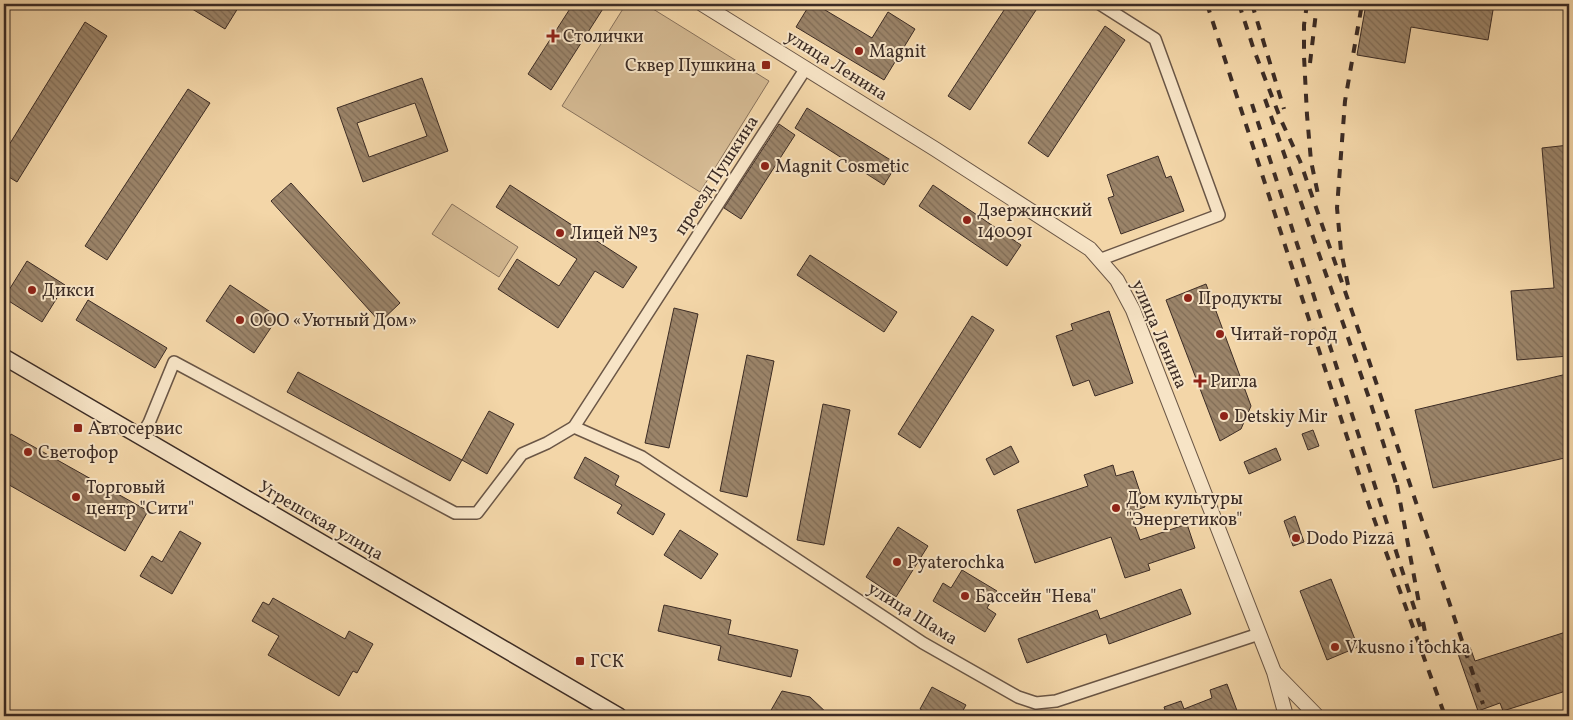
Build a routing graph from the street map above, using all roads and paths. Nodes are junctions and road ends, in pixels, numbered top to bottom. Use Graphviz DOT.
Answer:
graph roads {
  1 [pos="702,4"];
  2 [pos="1100,4"];
  3 [pos="806,68"];
  4 [pos="1099,260"];
  5 [pos="4,356"];
  6 [pos="574,427"];
  7 [pos="141,436"];
  8 [pos="1259,634"];
  9 [pos="1274,672"];
  10 [pos="619,716"];
  11 [pos="1286,716"];
  12 [pos="1317,716"];
  1 -- 3 [label="street, улица Ленина"];
  2 -- 4 [label="street"];
  3 -- 4 [label="street, улица Ленина"];
  3 -- 6 [label="street, проезд Пушкина"];
  4 -- 8 [label="street, улица Ленина"];
  5 -- 7 [label="main road, Угрешская улица"];
  6 -- 7 [label="street"];
  6 -- 8 [label="street, улица Шама"];
  7 -- 10 [label="main road, Угрешская улица"];
  8 -- 9 [label="street, улица Ленина"];
  9 -- 11 [label="street, улица Ленина"];
  9 -- 12 [label="street, улица Ленина"];
}
